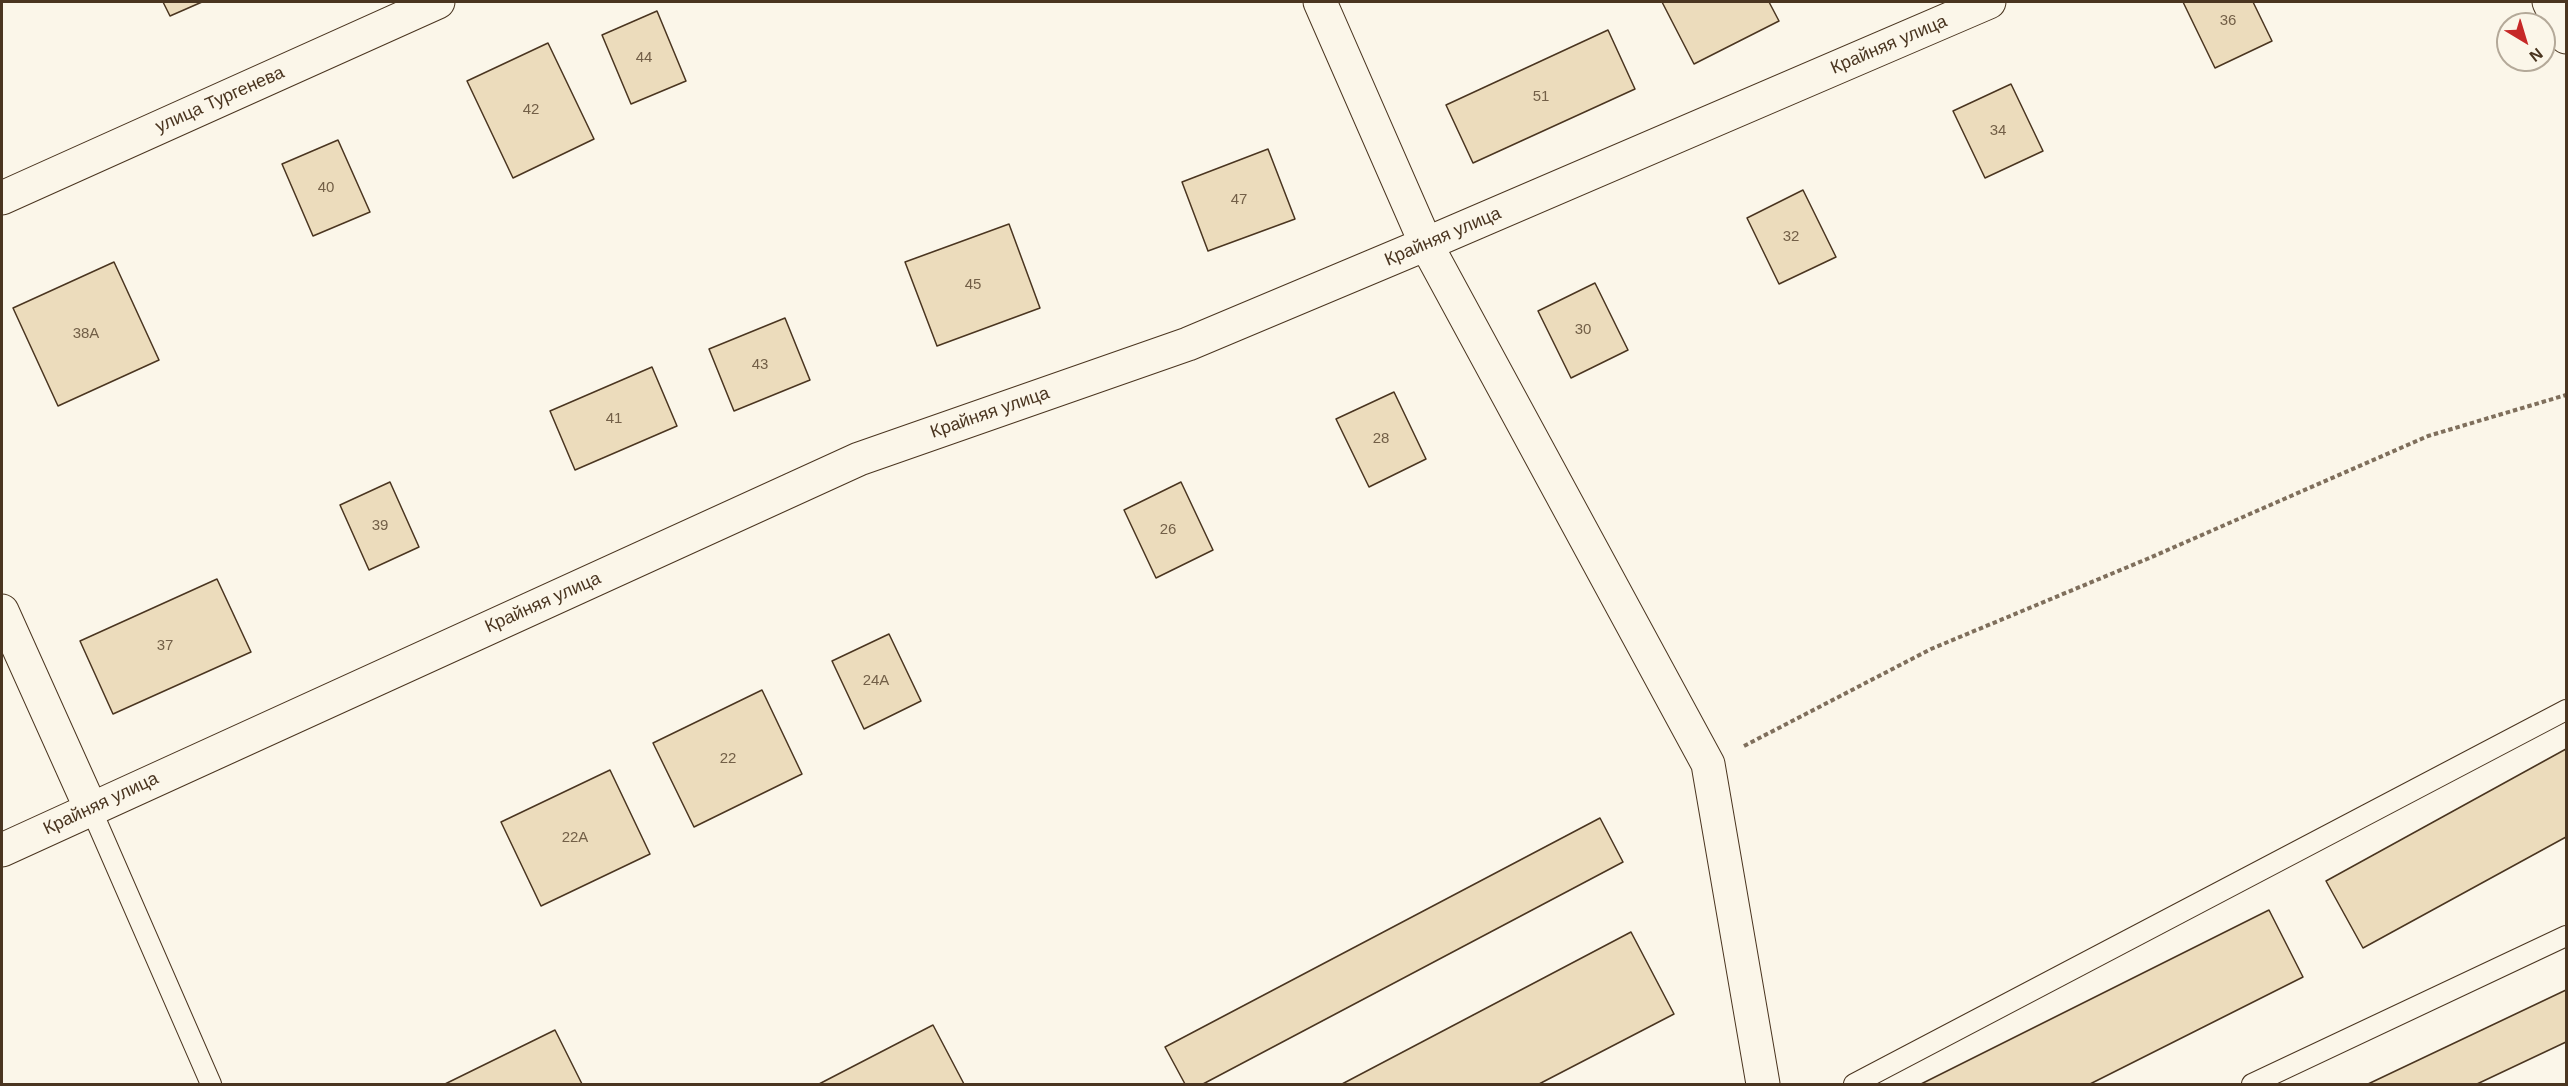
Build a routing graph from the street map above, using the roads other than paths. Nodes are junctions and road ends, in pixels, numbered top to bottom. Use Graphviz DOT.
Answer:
graph roads {
  1 [pos="438,2"];
  2 [pos="1320,2"];
  3 [pos="1989,2"];
  4 [pos="2548,2"];
  5 [pos="2566,37"];
  6 [pos="2,198"];
  7 [pos="1426,244"];
  8 [pos="2,611"];
  9 [pos="2566,710"];
  10 [pos="91,809"];
  11 [pos="2,850"];
  12 [pos="2566,936"];
  13 [pos="212,1084"];
  14 [pos="1763,1084"];
  15 [pos="1854,1084"];
  16 [pos="2252,1084"];
  1 -- 6 [label="street, улица Тургенева"];
  2 -- 7 [label="street"];
  3 -- 7 [label="street, Крайняя улица"];
  4 -- 5 [label="street"];
  7 -- 10 [label="street, Крайняя улица"];
  7 -- 14 [label="street"];
  8 -- 10 [label="street"];
  9 -- 15 [label="lane"];
  10 -- 11 [label="street, Крайняя улица"];
  10 -- 13 [label="lane"];
  12 -- 16 [label="lane"];
}
